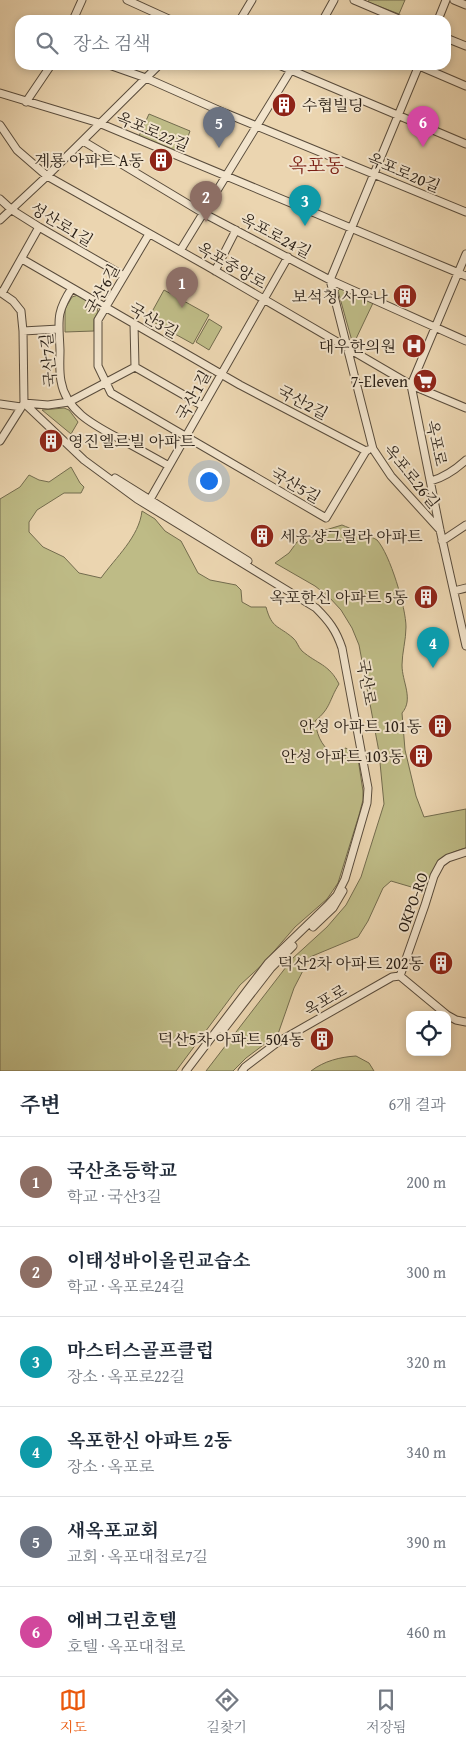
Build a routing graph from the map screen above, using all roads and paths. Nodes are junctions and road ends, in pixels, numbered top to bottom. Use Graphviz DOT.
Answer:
graph roads {
  1 [pos="82,0"];
  2 [pos="127,0"];
  3 [pos="252,0"];
  4 [pos="334,0"];
  5 [pos="354,0"];
  6 [pos="446,0"];
  7 [pos="454,0"];
  8 [pos="466,5"];
  9 [pos="75,15"];
  10 [pos="160,15"];
  11 [pos="243,15"];
  12 [pos="326,15"];
  13 [pos="390,15"];
  14 [pos="440,15"];
  15 [pos="451,40"];
  16 [pos="466,46"];
  17 [pos="48,70"];
  18 [pos="123,70"];
  19 [pos="154,70"];
  20 [pos="291,70"];
  21 [pos="297,70"];
  22 [pos="416,70"];
  23 [pos="429,70"];
  24 [pos="146,78"];
  25 [pos="466,86"];
  26 [pos="0,93"];
  27 [pos="26,102"];
  28 [pos="398,114"];
  29 [pos="99,124"];
  30 [pos="257,125"];
  31 [pos="0,126"];
  32 [pos="82,141"];
  33 [pos="466,144"];
  34 [pos="374,174"];
  35 [pos="47,176"];
  36 [pos="226,176"];
  37 [pos="0,199"];
  38 [pos="12,210"];
  39 [pos="466,212"];
  40 [pos="203,213"];
  41 [pos="0,220"];
  42 [pos="39,227"];
  43 [pos="351,229"];
  44 [pos="236,230"];
  45 [pos="149,234"];
  46 [pos="180,251"];
  47 [pos="466,254"];
  48 [pos="288,258"];
  49 [pos="22,259"];
  50 [pos="215,271"];
  51 [pos="458,273"];
  52 [pos="124,276"];
  53 [pos="466,276"];
  54 [pos="330,280"];
  55 [pos="72,288"];
  56 [pos="1,293"];
  57 [pos="263,300"];
  58 [pos="105,308"];
  59 [pos="134,324"];
  60 [pos="436,328"];
  61 [pos="59,329"];
  62 [pos="23,331"];
  63 [pos="466,341"];
  64 [pos="346,348"];
  65 [pos="136,367"];
  66 [pos="221,374"];
  67 [pos="106,384"];
  68 [pos="411,385"];
  69 [pos="69,402"];
  70 [pos="0,404"];
  71 [pos="25,405"];
  72 [pos="203,406"];
  73 [pos="466,408"];
  74 [pos="186,436"];
  75 [pos="0,441"];
  76 [pos="369,450"];
  77 [pos="466,460"];
  78 [pos="169,466"];
  79 [pos="431,481"];
  80 [pos="148,502"];
  81 [pos="466,525"];
  82 [pos="440,530"];
  83 [pos="442,541"];
  84 [pos="466,588"];
  85 [pos="454,591"];
  86 [pos="466,646"];
  87 [pos="466,852"];
  88 [pos="400,976"];
  89 [pos="442,1011"];
  90 [pos="451,1017"];
  91 [pos="466,1022"];
  92 [pos="186,1071"];
  93 [pos="192,1071"];
  94 [pos="242,1071"];
  1 -- 9 [label="street"];
  2 -- 10 [label="street"];
  3 -- 11 [label="street"];
  4 -- 12 [label="street"];
  5 -- 13 [label="street"];
  6 -- 14 [label="street"];
  7 -- 8 [label="street"];
  15 -- 16 [label="street"];
  17 -- 27 [label="street"];
  18 -- 24 [label="street, 옥포로20길"];
  19 -- 24 [label="street"];
  20 -- 30 [label="street"];
  21 -- 28 [label="street"];
  22 -- 28 [label="street"];
  23 -- 25 [label="street"];
  24 -- 29 [label="street"];
  24 -- 30 [label="street, 옥포로20길"];
  26 -- 27 [label="street, 옥포로22길"];
  27 -- 29 [label="street, 옥포로22길"];
  28 -- 33 [label="street"];
  28 -- 34 [label="street"];
  29 -- 32 [label="street"];
  29 -- 36 [label="street, 옥포로22길"];
  30 -- 34 [label="street, 옥포로20길"];
  30 -- 36 [label="street"];
  31 -- 35 [label="street, 옥포중앙로"];
  32 -- 35 [label="street"];
  32 -- 40 [label="street, 옥포로24길"];
  34 -- 39 [label="street, 옥포로20길"];
  34 -- 43 [label="street"];
  35 -- 38 [label="street"];
  35 -- 45 [label="street, 옥포중앙로"];
  36 -- 40 [label="street"];
  36 -- 43 [label="street, 옥포로22길"];
  37 -- 38 [label="street, 성산로1길"];
  38 -- 41 [label="street"];
  38 -- 42 [label="street, 성산로1길"];
  40 -- 44 [label="street, 옥포로24길"];
  40 -- 46 [label="street"];
  42 -- 49 [label="street"];
  42 -- 52 [label="street, 성산로1길"];
  43 -- 51 [label="street, 옥포로22길"];
  43 -- 54 [label="street"];
  44 -- 48 [label="street, 옥포로24길"];
  44 -- 50 [label="street"];
  45 -- 46 [label="street, 옥포중앙로"];
  45 -- 52 [label="street, 국산6길"];
  46 -- 50 [label="street, 옥포중앙로"];
  47 -- 51 [label="street"];
  48 -- 54 [label="street, 옥포로24길"];
  48 -- 57 [label="street, 국산1길"];
  49 -- 55 [label="street, 국산3길"];
  49 -- 56 [label="street"];
  50 -- 57 [label="street, 옥포중앙로"];
  51 -- 53 [label="street, 옥포로22길"];
  51 -- 60 [label="street"];
  52 -- 58 [label="street, 국산6길"];
  54 -- 60 [label="street, 옥포로24길"];
  54 -- 64 [label="street, 옥포로26길"];
  55 -- 58 [label="street, 국산3길"];
  55 -- 61 [label="street, 국산7길"];
  56 -- 62 [label="street"];
  57 -- 64 [label="street, 옥포중앙로"];
  57 -- 66 [label="street, 국산1길"];
  58 -- 59 [label="street, 국산3길"];
  58 -- 67 [label="street, 국산6길"];
  59 -- 65 [label="street"];
  59 -- 66 [label="street, 국산3길"];
  60 -- 63 [label="street, 옥포로24길"];
  60 -- 68 [label="street"];
  61 -- 62 [label="street"];
  61 -- 69 [label="street, 국산7길"];
  62 -- 71 [label="street"];
  64 -- 68 [label="street, 옥포중앙로"];
  64 -- 76 [label="street, 옥포로26길"];
  65 -- 67 [label="street"];
  65 -- 72 [label="street"];
  66 -- 72 [label="street, 국산1길"];
  66 -- 76 [label="street, 국산2길"];
  67 -- 69 [label="street"];
  67 -- 74 [label="street, 국산6길"];
  68 -- 73 [label="street, 옥포중앙로"];
  68 -- 79 [label="street, 옥포로"];
  69 -- 71 [label="street"];
  69 -- 78 [label="street, 국산7길"];
  70 -- 71 [label="street"];
  71 -- 75 [label="street"];
  71 -- 80 [label="street, 국산로"];
  72 -- 74 [label="street, 국산1길"];
  74 -- 76 [label="street, 국산5길"];
  74 -- 78 [label="street, 국산1길"];
  76 -- 82 [label="street, 옥포로26길"];
  77 -- 79 [label="street"];
  78 -- 80 [label="street, 국산1길"];
  79 -- 82 [label="street, 옥포로"];
  80 -- 92 [label="street, 국산로"];
  80 -- 93 [label="street, 국산로"];
  81 -- 83 [label="street"];
  82 -- 83 [label="street, 옥포로"];
  83 -- 85 [label="street, 옥포로"];
  84 -- 85 [label="street"];
  85 -- 86 [label="street, 옥포로"];
  87 -- 88 [label="street, OKPO-RO"];
  88 -- 89 [label="street"];
  88 -- 94 [label="street, 옥포로"];
  90 -- 91 [label="street"];
}
